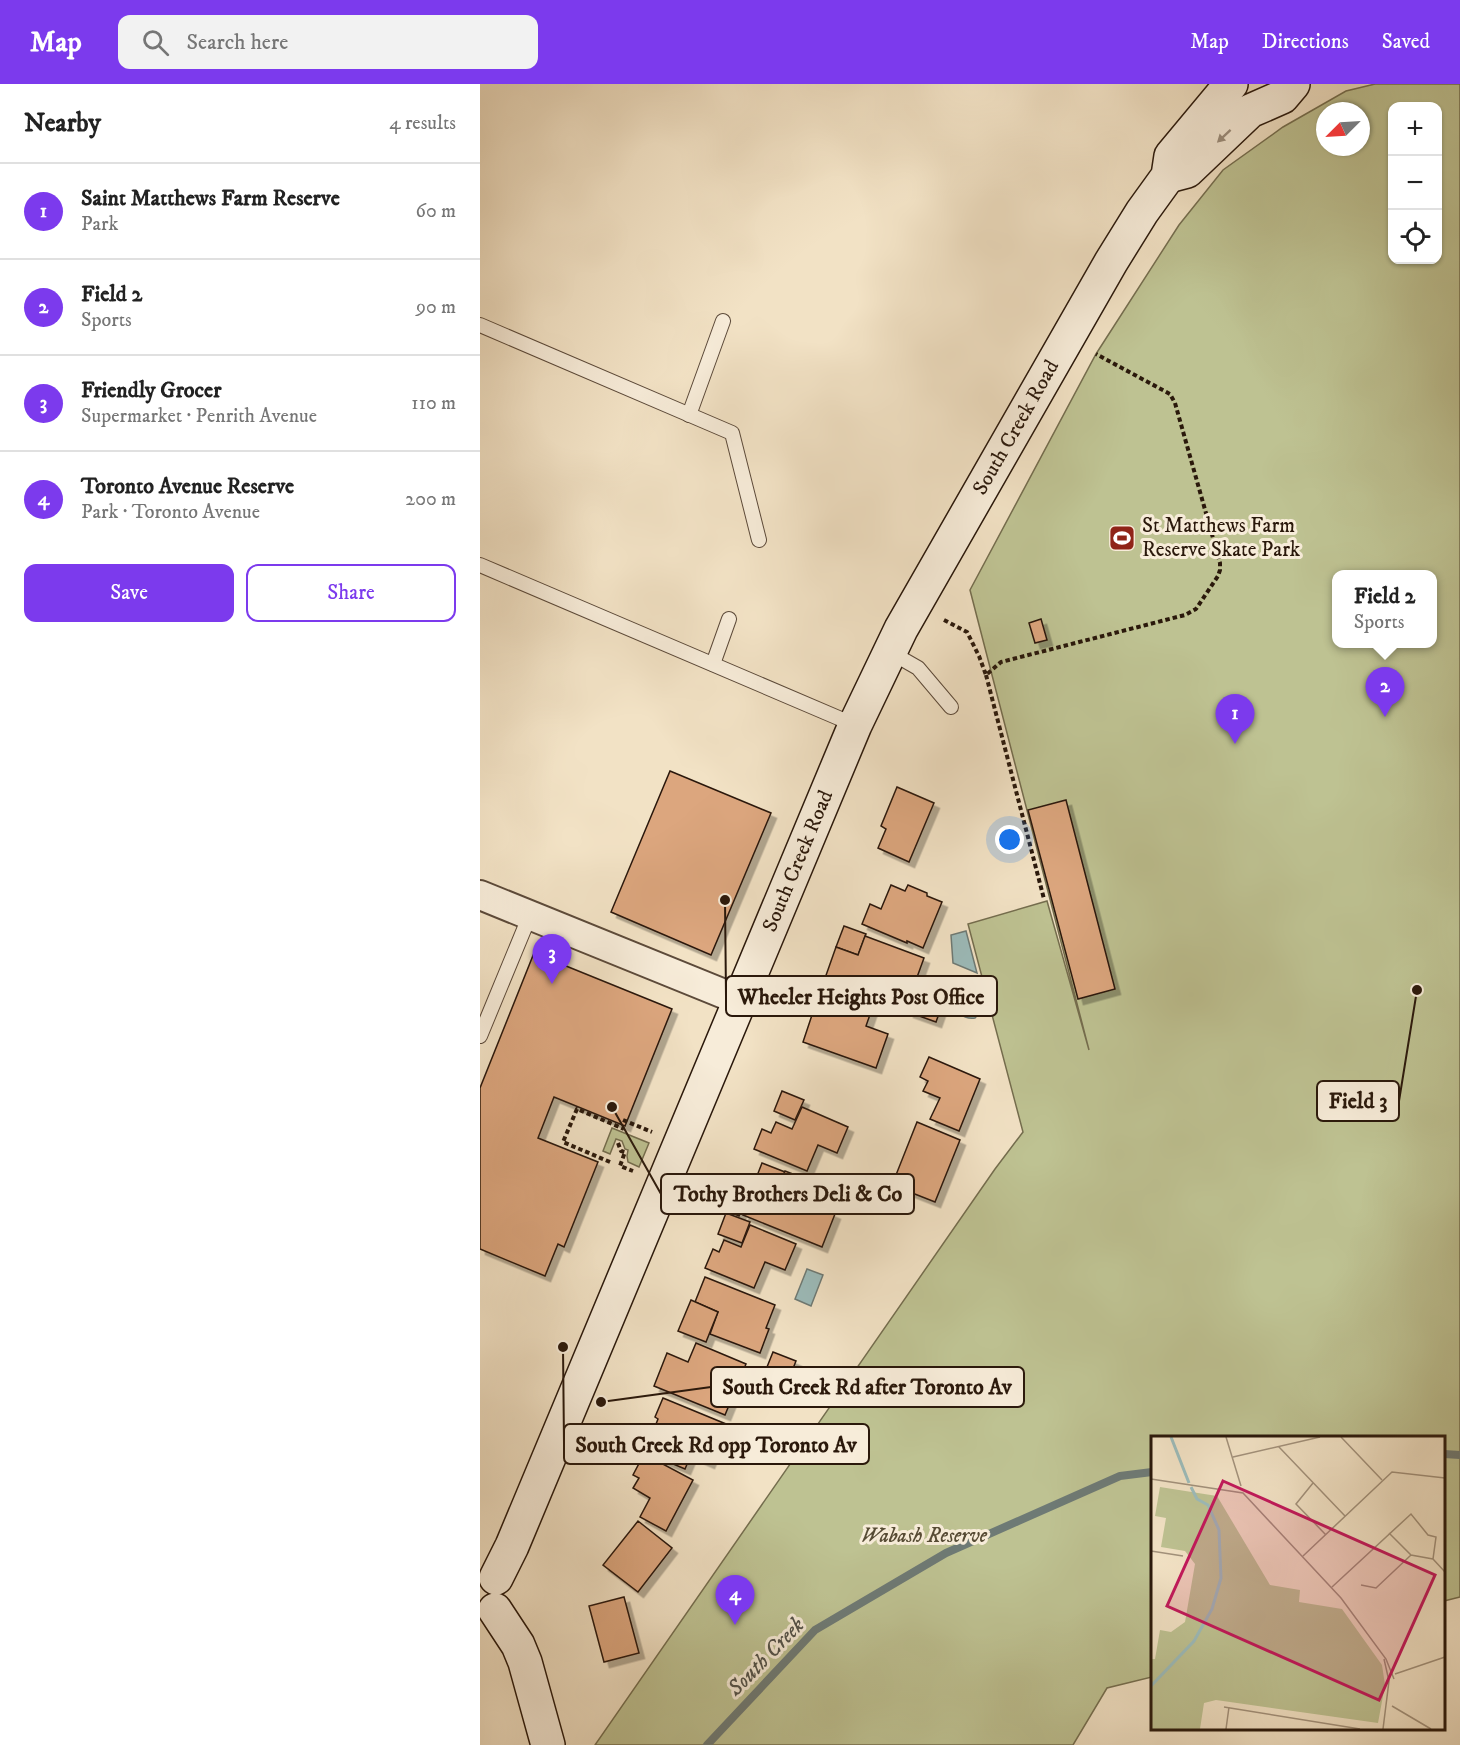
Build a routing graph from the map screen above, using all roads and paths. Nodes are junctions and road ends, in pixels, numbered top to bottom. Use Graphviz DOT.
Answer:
graph roads {
  1 [pos="1230,84"];
  2 [pos="1240,84"];
  3 [pos="1288,89"];
  4 [pos="1168,176"];
  5 [pos="723,321"];
  6 [pos="480,325"];
  7 [pos="1096,354"];
  8 [pos="689,415"];
  9 [pos="759,540"];
  10 [pos="480,565"];
  11 [pos="729,619"];
  12 [pos="944,620"];
  13 [pos="890,652"];
  14 [pos="713,664"];
  15 [pos="986,675"];
  16 [pos="951,707"];
  17 [pos="855,724"];
  18 [pos="480,895"];
  19 [pos="1044,899"];
  20 [pos="530,915"];
  21 [pos="739,1000"];
  22 [pos="480,1036"];
  23 [pos="623,1120"];
  24 [pos="624,1129"];
  25 [pos="652,1132"];
  26 [pos="618,1143"];
  27 [pos="610,1162"];
  28 [pos="633,1171"];
  29 [pos="488,1573"];
  30 [pos="488,1614"];
  31 [pos="548,1745"];
  1 -- 4 [label="street, South Creek Road"];
  2 -- 3 [label="street"];
  3 -- 4 [label="street, South Creek Road, one-way"];
  4 -- 13 [label="street, South Creek Road"];
  5 -- 8 [label="lane"];
  6 -- 8 [label="lane"];
  7 -- 15 [label="path"];
  8 -- 9 [label="lane"];
  10 -- 14 [label="lane"];
  11 -- 14 [label="lane"];
  12 -- 15 [label="path"];
  13 -- 16 [label="lane"];
  13 -- 17 [label="street, South Creek Road"];
  14 -- 17 [label="lane"];
  15 -- 19 [label="path"];
  17 -- 21 [label="street, South Creek Road"];
  18 -- 20 [label="street"];
  20 -- 21 [label="street"];
  20 -- 22 [label="lane"];
  21 -- 29 [label="street, South Creek Road"];
  23 -- 25 [label="path"];
  24 -- 27 [label="path"];
  26 -- 28 [label="path"];
  29 -- 30 [label="street"];
  30 -- 31 [label="street"];
}
